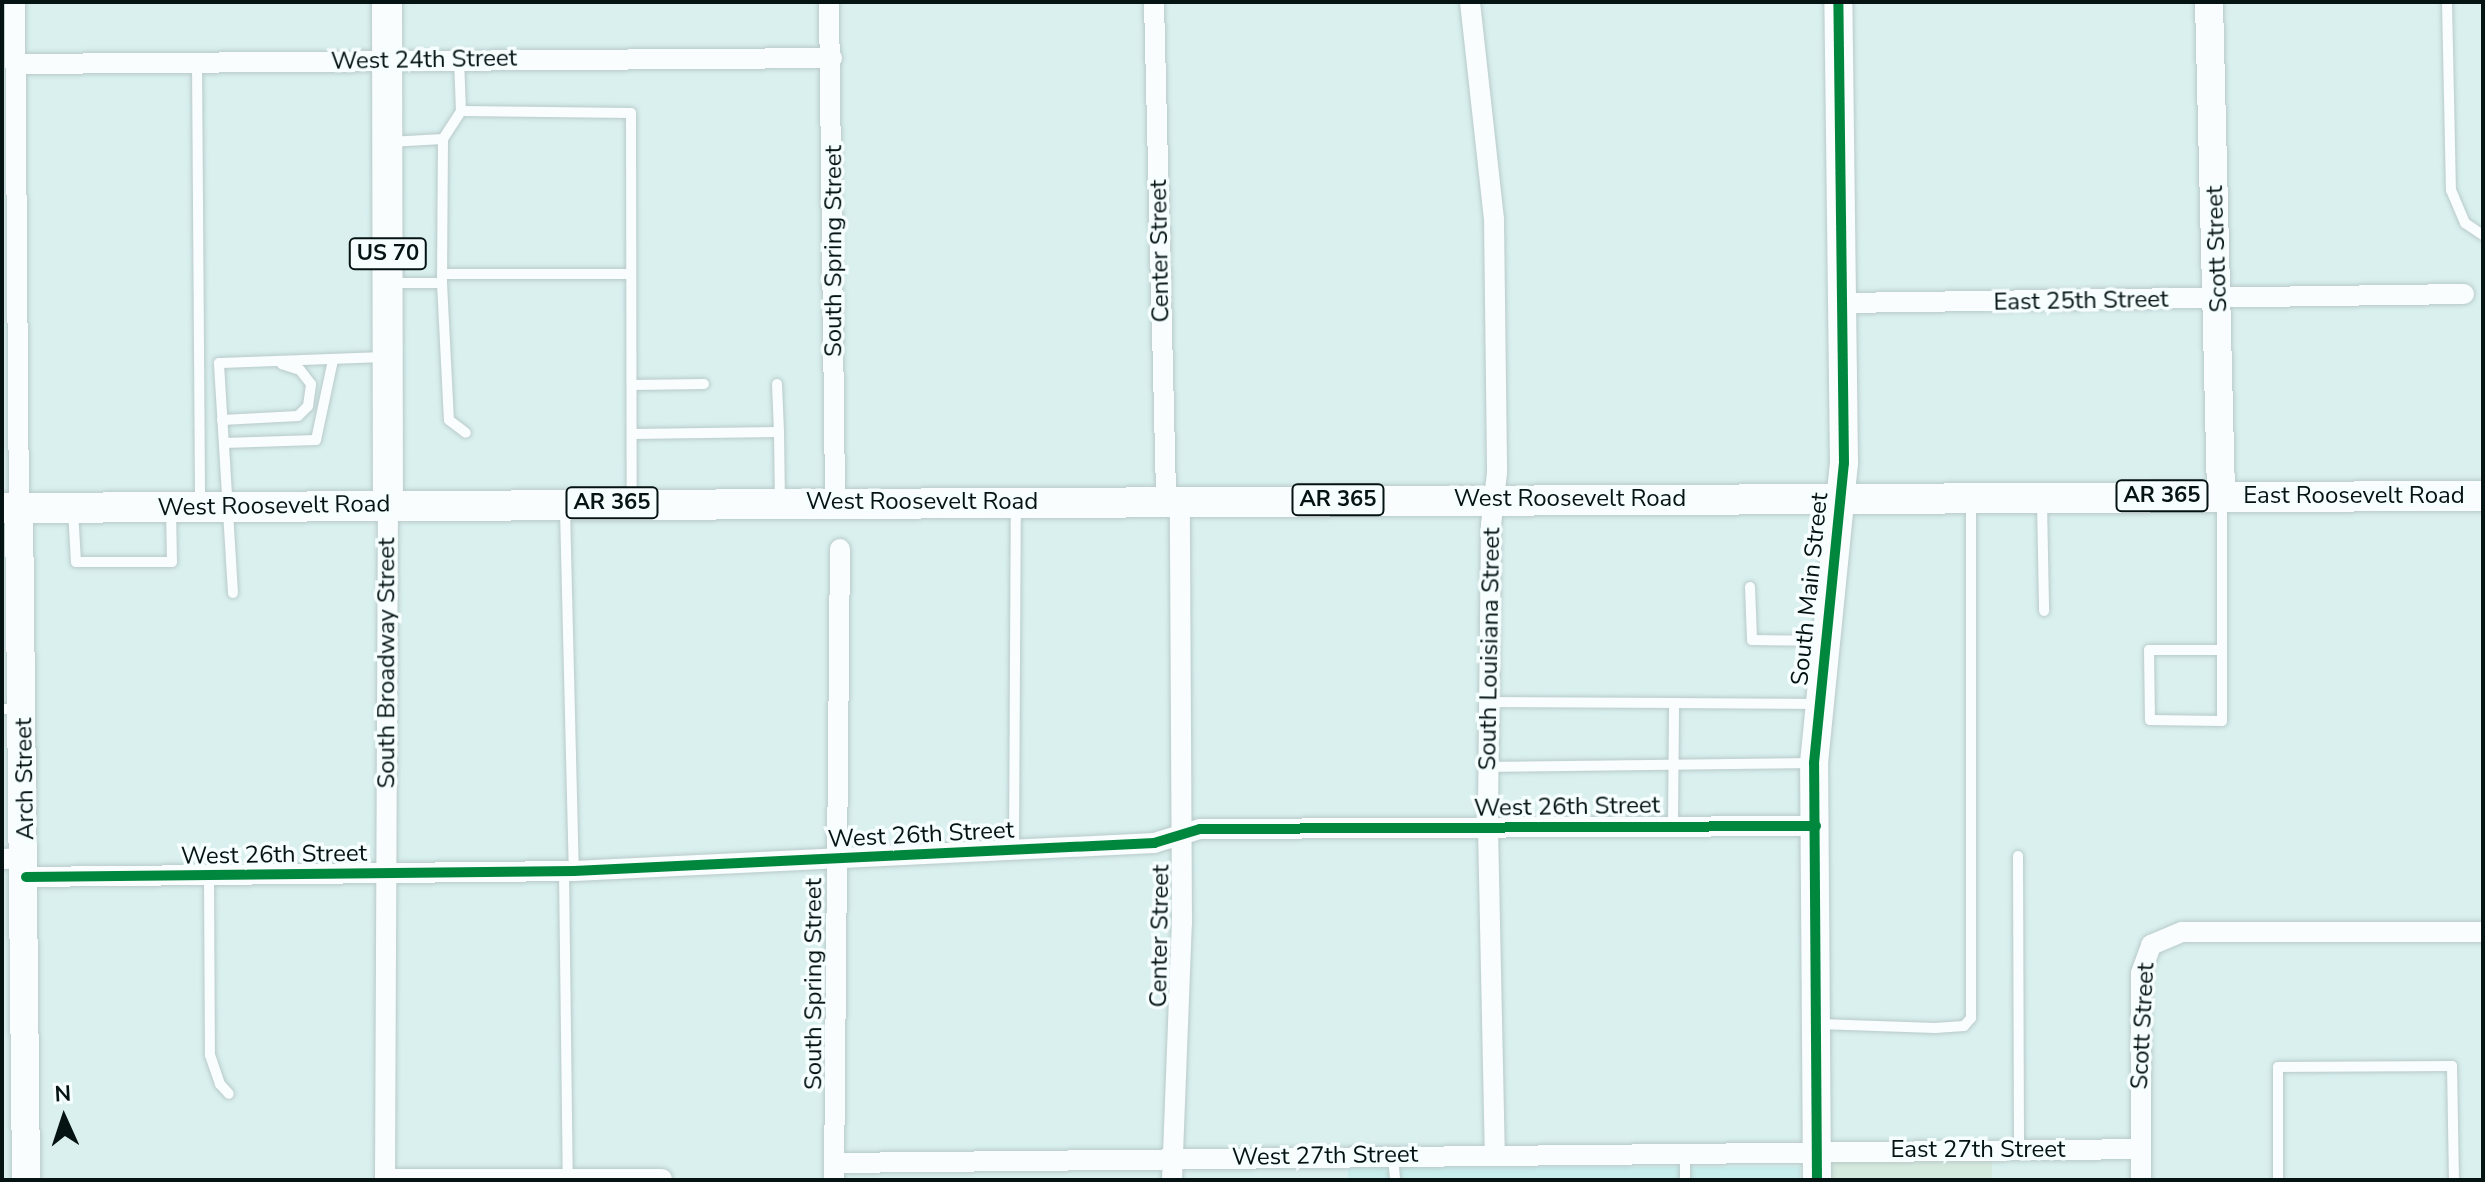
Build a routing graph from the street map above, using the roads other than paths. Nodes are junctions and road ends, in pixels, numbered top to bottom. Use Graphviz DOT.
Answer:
graph roads {
  1 [pos="15,2"];
  2 [pos="387,2"];
  3 [pos="829,2"];
  4 [pos="1154,2"];
  5 [pos="1470,2"];
  6 [pos="1838,2"];
  7 [pos="2209,2"];
  8 [pos="2447,2"];
  9 [pos="11,51"];
  10 [pos="832,58"];
  11 [pos="459,59"];
  12 [pos="387,60"];
  13 [pos="197,62"];
  14 [pos="461,111"];
  15 [pos="443,139"];
  16 [pos="389,142"];
  17 [pos="2483,235"];
  18 [pos="631,274"];
  19 [pos="442,278"];
  20 [pos="388,283"];
  21 [pos="2464,294"];
  22 [pos="2218,300"];
  23 [pos="1842,303"];
  24 [pos="388,357"];
  25 [pos="240,360"];
  26 [pos="333,360"];
  27 [pos="219,363"];
  28 [pos="200,364"];
  29 [pos="704,384"];
  30 [pos="777,384"];
  31 [pos="632,385"];
  32 [pos="222,420"];
  33 [pos="779,432"];
  34 [pos="466,433"];
  35 [pos="632,434"];
  36 [pos="224,443"];
  37 [pos="1970,496"];
  38 [pos="2041,496"];
  39 [pos="2221,496"];
  40 [pos="2483,496"];
  41 [pos="1841,497"];
  42 [pos="1492,499"];
  43 [pos="1173,500"];
  44 [pos="835,501"];
  45 [pos="632,502"];
  46 [pos="780,503"];
  47 [pos="1017,503"];
  48 [pos="565,504"];
  49 [pos="388,505"];
  50 [pos="10,508"];
  51 [pos="73,508"];
  52 [pos="200,508"];
  53 [pos="840,549"];
  54 [pos="1750,587"];
  55 [pos="233,593"];
  56 [pos="2044,611"];
  57 [pos="1825,641"];
  58 [pos="2221,650"];
  59 [pos="1489,702"];
  60 [pos="1674,703"];
  61 [pos="1817,704"];
  62 [pos="12,709"];
  63 [pos="1814,763"];
  64 [pos="1672,765"];
  65 [pos="1488,767"];
  66 [pos="1673,826"];
  67 [pos="1816,826"];
  68 [pos="1488,828"];
  69 [pos="1181,831"];
  70 [pos="1014,850"];
  71 [pos="2018,856"];
  72 [pos="834,859"];
  73 [pos="18,865"];
  74 [pos="569,871"];
  75 [pos="385,873"];
  76 [pos="209,877"];
  77 [pos="2483,932"];
  78 [pos="1815,1024"];
  79 [pos="229,1094"];
  80 [pos="2139,1149"];
  81 [pos="2019,1150"];
  82 [pos="1816,1151"];
  83 [pos="1685,1152"];
  84 [pos="1495,1155"];
  85 [pos="1393,1156"];
  86 [pos="1175,1158"];
  87 [pos="834,1171"];
  88 [pos="385,1179"];
  89 [pos="568,1179"];
  90 [pos="662,1179"];
  91 [pos="26,1180"];
  92 [pos="1172,1180"];
  93 [pos="1395,1180"];
  94 [pos="1685,1180"];
  95 [pos="1817,1180"];
  96 [pos="2141,1180"];
  97 [pos="2278,1180"];
  98 [pos="2454,1180"];
  1 -- 9 [label="street"];
  2 -- 12 [label="main road, South Broadway Street / US 70"];
  3 -- 10 [label="street, South Spring Street"];
  4 -- 43 [label="street, Center Street"];
  5 -- 42 [label="street, South Louisiana Street"];
  6 -- 23 [label="street, South Main Street"];
  7 -- 22 [label="street, Scott Street"];
  8 -- 17 [label="lane"];
  9 -- 13 [label="street, West 24th Street"];
  9 -- 50 [label="street"];
  10 -- 11 [label="street, West 24th Street"];
  10 -- 44 [label="street, South Spring Street"];
  11 -- 12 [label="street, West 24th Street"];
  11 -- 14 [label="lane"];
  12 -- 13 [label="street, West 24th Street"];
  12 -- 16 [label="main road, South Broadway Street / US 70"];
  13 -- 28 [label="lane"];
  14 -- 15 [label="lane"];
  14 -- 18 [label="lane"];
  15 -- 16 [label="lane"];
  15 -- 19 [label="lane"];
  16 -- 20 [label="main road, South Broadway Street / US 70"];
  18 -- 19 [label="lane"];
  18 -- 31 [label="lane"];
  19 -- 20 [label="lane"];
  19 -- 34 [label="lane"];
  20 -- 24 [label="main road, South Broadway Street / US 70"];
  21 -- 22 [label="street, East 25th Street"];
  22 -- 23 [label="street, East 25th Street"];
  22 -- 39 [label="street, Scott Street"];
  23 -- 41 [label="street, South Main Street"];
  24 -- 26 [label="lane"];
  24 -- 49 [label="main road, South Broadway Street / US 70"];
  25 -- 26 [label="lane"];
  25 -- 27 [label="lane"];
  25 -- 32 [label="lane"];
  26 -- 36 [label="lane"];
  27 -- 28 [label="lane"];
  27 -- 32 [label="lane"];
  28 -- 52 [label="lane"];
  29 -- 31 [label="lane"];
  30 -- 33 [label="lane"];
  31 -- 35 [label="lane"];
  32 -- 36 [label="lane"];
  33 -- 35 [label="lane"];
  33 -- 46 [label="lane"];
  35 -- 45 [label="lane"];
  36 -- 52 [label="lane"];
  37 -- 38 [label="main road, East Roosevelt Road / AR 365"];
  37 -- 41 [label="main road, East Roosevelt Road / AR 365"];
  37 -- 78 [label="lane"];
  38 -- 39 [label="main road, East Roosevelt Road / AR 365"];
  38 -- 56 [label="lane"];
  39 -- 40 [label="main road, East Roosevelt Road / AR 365"];
  39 -- 58 [label="lane"];
  41 -- 42 [label="main road, West Roosevelt Road / AR 365"];
  41 -- 57 [label="street, South Main Street"];
  42 -- 43 [label="main road, West Roosevelt Road / AR 365"];
  42 -- 59 [label="street, South Louisiana Street"];
  43 -- 47 [label="main road, West Roosevelt Road / AR 365"];
  43 -- 69 [label="street, Center Street"];
  44 -- 46 [label="main road, West Roosevelt Road / AR 365"];
  44 -- 47 [label="main road, West Roosevelt Road / AR 365"];
  45 -- 46 [label="main road, West Roosevelt Road / AR 365"];
  45 -- 48 [label="main road, West Roosevelt Road / AR 365"];
  47 -- 70 [label="lane"];
  48 -- 49 [label="main road, West Roosevelt Road / AR 365"];
  48 -- 74 [label="lane"];
  49 -- 52 [label="main road, West Roosevelt Road"];
  49 -- 75 [label="street, South Broadway Street"];
  50 -- 51 [label="main road, West Roosevelt Road"];
  50 -- 62 [label="street, Arch Street"];
  51 -- 52 [label="main road, West Roosevelt Road"];
  51 -- 52 [label="lane"];
  52 -- 55 [label="lane"];
  53 -- 72 [label="street, South Spring Street"];
  54 -- 57 [label="lane"];
  57 -- 61 [label="street, South Main Street"];
  58 -- 58 [label="lane"];
  59 -- 60 [label="lane"];
  59 -- 65 [label="street, South Louisiana Street"];
  60 -- 61 [label="lane"];
  60 -- 64 [label="lane"];
  61 -- 63 [label="street, South Main Street"];
  62 -- 73 [label="street, Arch Street"];
  63 -- 64 [label="lane"];
  63 -- 67 [label="street, South Main Street"];
  64 -- 65 [label="lane"];
  64 -- 66 [label="lane"];
  65 -- 68 [label="street, South Louisiana Street"];
  66 -- 67 [label="street, West 26th Street"];
  66 -- 68 [label="street, West 26th Street"];
  67 -- 78 [label="street, South Main Street"];
  68 -- 69 [label="street, West 26th Street"];
  68 -- 84 [label="street, South Louisiana Street"];
  69 -- 70 [label="street, West 26th Street"];
  69 -- 86 [label="street, Center Street"];
  70 -- 72 [label="street, West 26th Street"];
  71 -- 81 [label="lane"];
  72 -- 74 [label="street, West 26th Street"];
  72 -- 87 [label="street, South Spring Street"];
  73 -- 76 [label="street, West 26th Street"];
  73 -- 91 [label="street, Arch Street"];
  74 -- 75 [label="street, West 26th Street"];
  74 -- 89 [label="lane"];
  75 -- 76 [label="street, West 26th Street"];
  75 -- 88 [label="street, South Broadway Street"];
  76 -- 79 [label="lane"];
  77 -- 80 [label="street, Scott Street"];
  78 -- 82 [label="street, South Main Street"];
  80 -- 81 [label="street, East 27th Street"];
  80 -- 96 [label="street, Scott Street"];
  81 -- 82 [label="street, East 27th Street"];
  82 -- 83 [label="street, West 27th Street"];
  82 -- 95 [label="street, South Main Street"];
  83 -- 84 [label="street, West 27th Street"];
  83 -- 94 [label="lane"];
  84 -- 85 [label="street, West 27th Street"];
  85 -- 86 [label="street, West 27th Street"];
  85 -- 93 [label="lane"];
  86 -- 87 [label="street, West 27th Street"];
  86 -- 92 [label="street, Center Street"];
  88 -- 89 [label="street"];
  89 -- 90 [label="street"];
  97 -- 98 [label="lane"];
}
